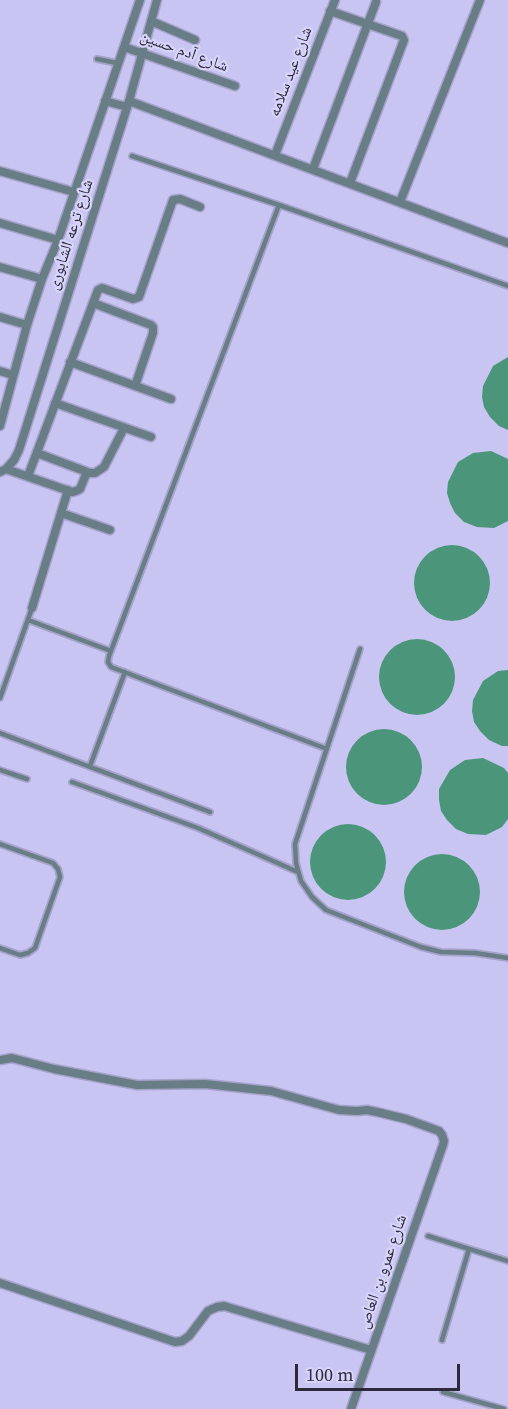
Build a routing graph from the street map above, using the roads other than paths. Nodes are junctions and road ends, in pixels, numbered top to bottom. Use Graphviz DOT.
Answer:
graph roads {
  1 [pos="140,0"];
  2 [pos="157,0"];
  3 [pos="335,0"];
  4 [pos="480,0"];
  5 [pos="376,2"];
  6 [pos="330,11"];
  7 [pos="151,21"];
  8 [pos="368,24"];
  9 [pos="195,40"];
  10 [pos="123,46"];
  11 [pos="142,53"];
  12 [pos="97,59"];
  13 [pos="117,63"];
  14 [pos="235,86"];
  15 [pos="105,101"];
  16 [pos="128,104"];
  17 [pos="275,155"];
  18 [pos="132,156"];
  19 [pos="313,169"];
  20 [pos="0,171"];
  21 [pos="350,183"];
  22 [pos="74,192"];
  23 [pos="400,202"];
  24 [pos="279,205"];
  25 [pos="200,207"];
  26 [pos="0,223"];
  27 [pos="58,240"];
  28 [pos="508,243"];
  29 [pos="0,267"];
  30 [pos="42,279"];
  31 [pos="508,286"];
  32 [pos="93,303"];
  33 [pos="0,317"];
  34 [pos="27,325"];
  35 [pos="70,362"];
  36 [pos="0,371"];
  37 [pos="13,375"];
  38 [pos="135,386"];
  39 [pos="171,399"];
  40 [pos="56,403"];
  41 [pos="0,422"];
  42 [pos="123,428"];
  43 [pos="151,437"];
  44 [pos="37,453"];
  45 [pos="3,470"];
  46 [pos="87,472"];
  47 [pos="28,476"];
  48 [pos="68,490"];
  49 [pos="61,513"];
  50 [pos="110,530"];
  51 [pos="32,608"];
  52 [pos="28,620"];
  53 [pos="360,649"];
  54 [pos="111,651"];
  55 [pos="125,672"];
  56 [pos="0,698"];
  57 [pos="0,733"];
  58 [pos="327,749"];
  59 [pos="90,766"];
  60 [pos="0,770"];
  61 [pos="27,779"];
  62 [pos="72,782"];
  63 [pos="210,812"];
  64 [pos="0,844"];
  65 [pos="298,872"];
  66 [pos="0,948"];
  67 [pos="508,958"];
  68 [pos="0,1060"];
  69 [pos="428,1236"];
  70 [pos="469,1249"];
  71 [pos="508,1261"];
  72 [pos="0,1283"];
  73 [pos="442,1340"];
  74 [pos="371,1350"];
  75 [pos="443,1392"];
  76 [pos="351,1409"];
  77 [pos="504,1409"];
  1 -- 10 [label="street, شارع ترعه الشابورى"];
  2 -- 7 [label="street, شارع ترعه الشابورى"];
  3 -- 6 [label="street, شارع عيد سلامه"];
  4 -- 23 [label="street"];
  5 -- 8 [label="street"];
  6 -- 8 [label="street"];
  6 -- 17 [label="street, شارع عيد سلامه"];
  7 -- 9 [label="street"];
  7 -- 11 [label="street, شارع ترعه الشابورى"];
  8 -- 19 [label="street"];
  8 -- 21 [label="street"];
  10 -- 11 [label="street, شارع آدم حسين"];
  10 -- 13 [label="street, شارع ترعه الشابورى"];
  11 -- 14 [label="street, شارع آدم حسين"];
  11 -- 16 [label="street, شارع ترعه الشابورى"];
  12 -- 13 [label="lane"];
  13 -- 15 [label="street, شارع ترعه الشابورى"];
  15 -- 16 [label="street"];
  15 -- 22 [label="street, شارع ترعه الشابورى"];
  16 -- 17 [label="street"];
  16 -- 45 [label="street, شارع ترعه الشابورى"];
  17 -- 19 [label="street"];
  18 -- 24 [label="lane"];
  19 -- 21 [label="street"];
  20 -- 22 [label="street"];
  21 -- 23 [label="street"];
  22 -- 27 [label="street, شارع ترعه الشابورى"];
  23 -- 28 [label="street"];
  24 -- 31 [label="lane"];
  24 -- 54 [label="lane"];
  25 -- 32 [label="street"];
  26 -- 27 [label="street"];
  27 -- 30 [label="street, شارع ترعه الشابورى"];
  29 -- 30 [label="street"];
  30 -- 34 [label="street, شارع ترعه الشابورى"];
  32 -- 35 [label="street"];
  32 -- 38 [label="street"];
  33 -- 34 [label="street"];
  34 -- 37 [label="street, شارع ترعه الشابورى"];
  35 -- 38 [label="street"];
  35 -- 40 [label="street"];
  36 -- 37 [label="street"];
  37 -- 41 [label="street, شارع ترعه الشابورى"];
  38 -- 39 [label="street"];
  40 -- 42 [label="street"];
  40 -- 44 [label="street"];
  42 -- 43 [label="street"];
  42 -- 46 [label="street"];
  44 -- 46 [label="street"];
  44 -- 47 [label="street"];
  45 -- 47 [label="street"];
  46 -- 48 [label="street"];
  47 -- 48 [label="street"];
  48 -- 49 [label="street"];
  49 -- 50 [label="street"];
  49 -- 51 [label="street"];
  51 -- 52 [label="lane"];
  52 -- 54 [label="lane"];
  52 -- 56 [label="lane"];
  53 -- 58 [label="lane"];
  54 -- 55 [label="lane"];
  55 -- 58 [label="lane"];
  55 -- 59 [label="lane"];
  57 -- 59 [label="lane"];
  58 -- 65 [label="lane"];
  59 -- 63 [label="lane"];
  60 -- 61 [label="lane"];
  62 -- 65 [label="lane"];
  64 -- 66 [label="lane"];
  65 -- 67 [label="lane"];
  68 -- 74 [label="street, شارع عمرو بن العاص"];
  69 -- 70 [label="lane"];
  70 -- 71 [label="lane"];
  70 -- 73 [label="lane"];
  72 -- 74 [label="street"];
  74 -- 76 [label="street, شارع عمرو بن العاص"];
  75 -- 77 [label="lane"];
}
